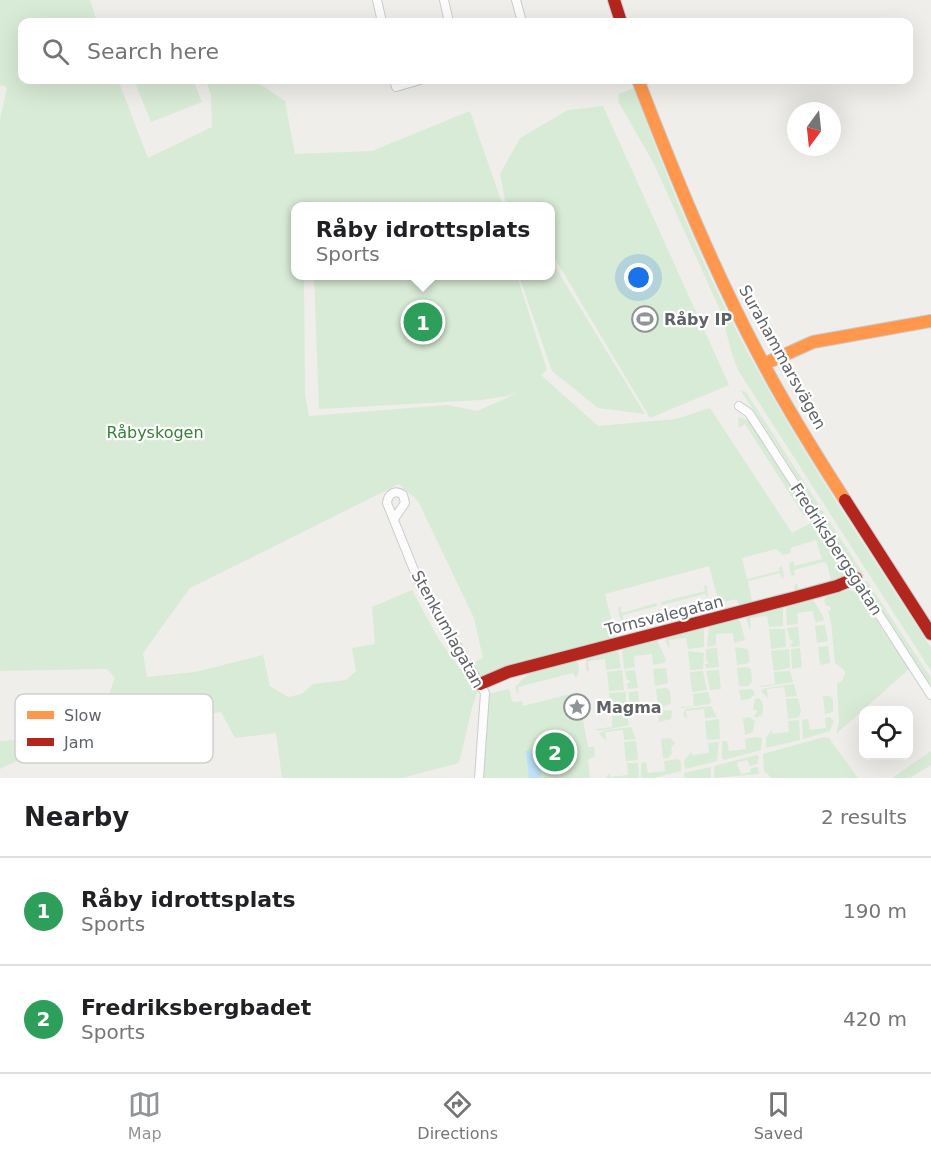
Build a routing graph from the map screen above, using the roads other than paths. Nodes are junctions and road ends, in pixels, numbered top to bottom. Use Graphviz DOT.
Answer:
graph roads {
  1 [pos="377,0"];
  2 [pos="444,0"];
  3 [pos="516,0"];
  4 [pos="614,0"];
  5 [pos="381,18"];
  6 [pos="448,18"];
  7 [pos="521,18"];
  8 [pos="620,18"];
  9 [pos="639,84"];
  10 [pos="931,321"];
  11 [pos="764,364"];
  12 [pos="739,406"];
  13 [pos="394,519"];
  14 [pos="856,578"];
  15 [pos="931,634"];
  16 [pos="480,684"];
  17 [pos="931,695"];
  18 [pos="479,778"];
  1 -- 5 [label="street"];
  2 -- 6 [label="street"];
  3 -- 7 [label="street"];
  4 -- 8 [label="main road"];
  9 -- 11 [label="main road, Surahammarsvägen"];
  10 -- 11 [label="main road"];
  11 -- 15 [label="main road, Surahammarsvägen"];
  12 -- 14 [label="street, Fredriksbergsgatan"];
  13 -- 16 [label="street, Stenkumlagatan"];
  14 -- 16 [label="main road, Tornsvalegatan"];
  14 -- 17 [label="street, Fredriksbergsgatan"];
  16 -- 18 [label="street, Stenkumlagatan"];
}
